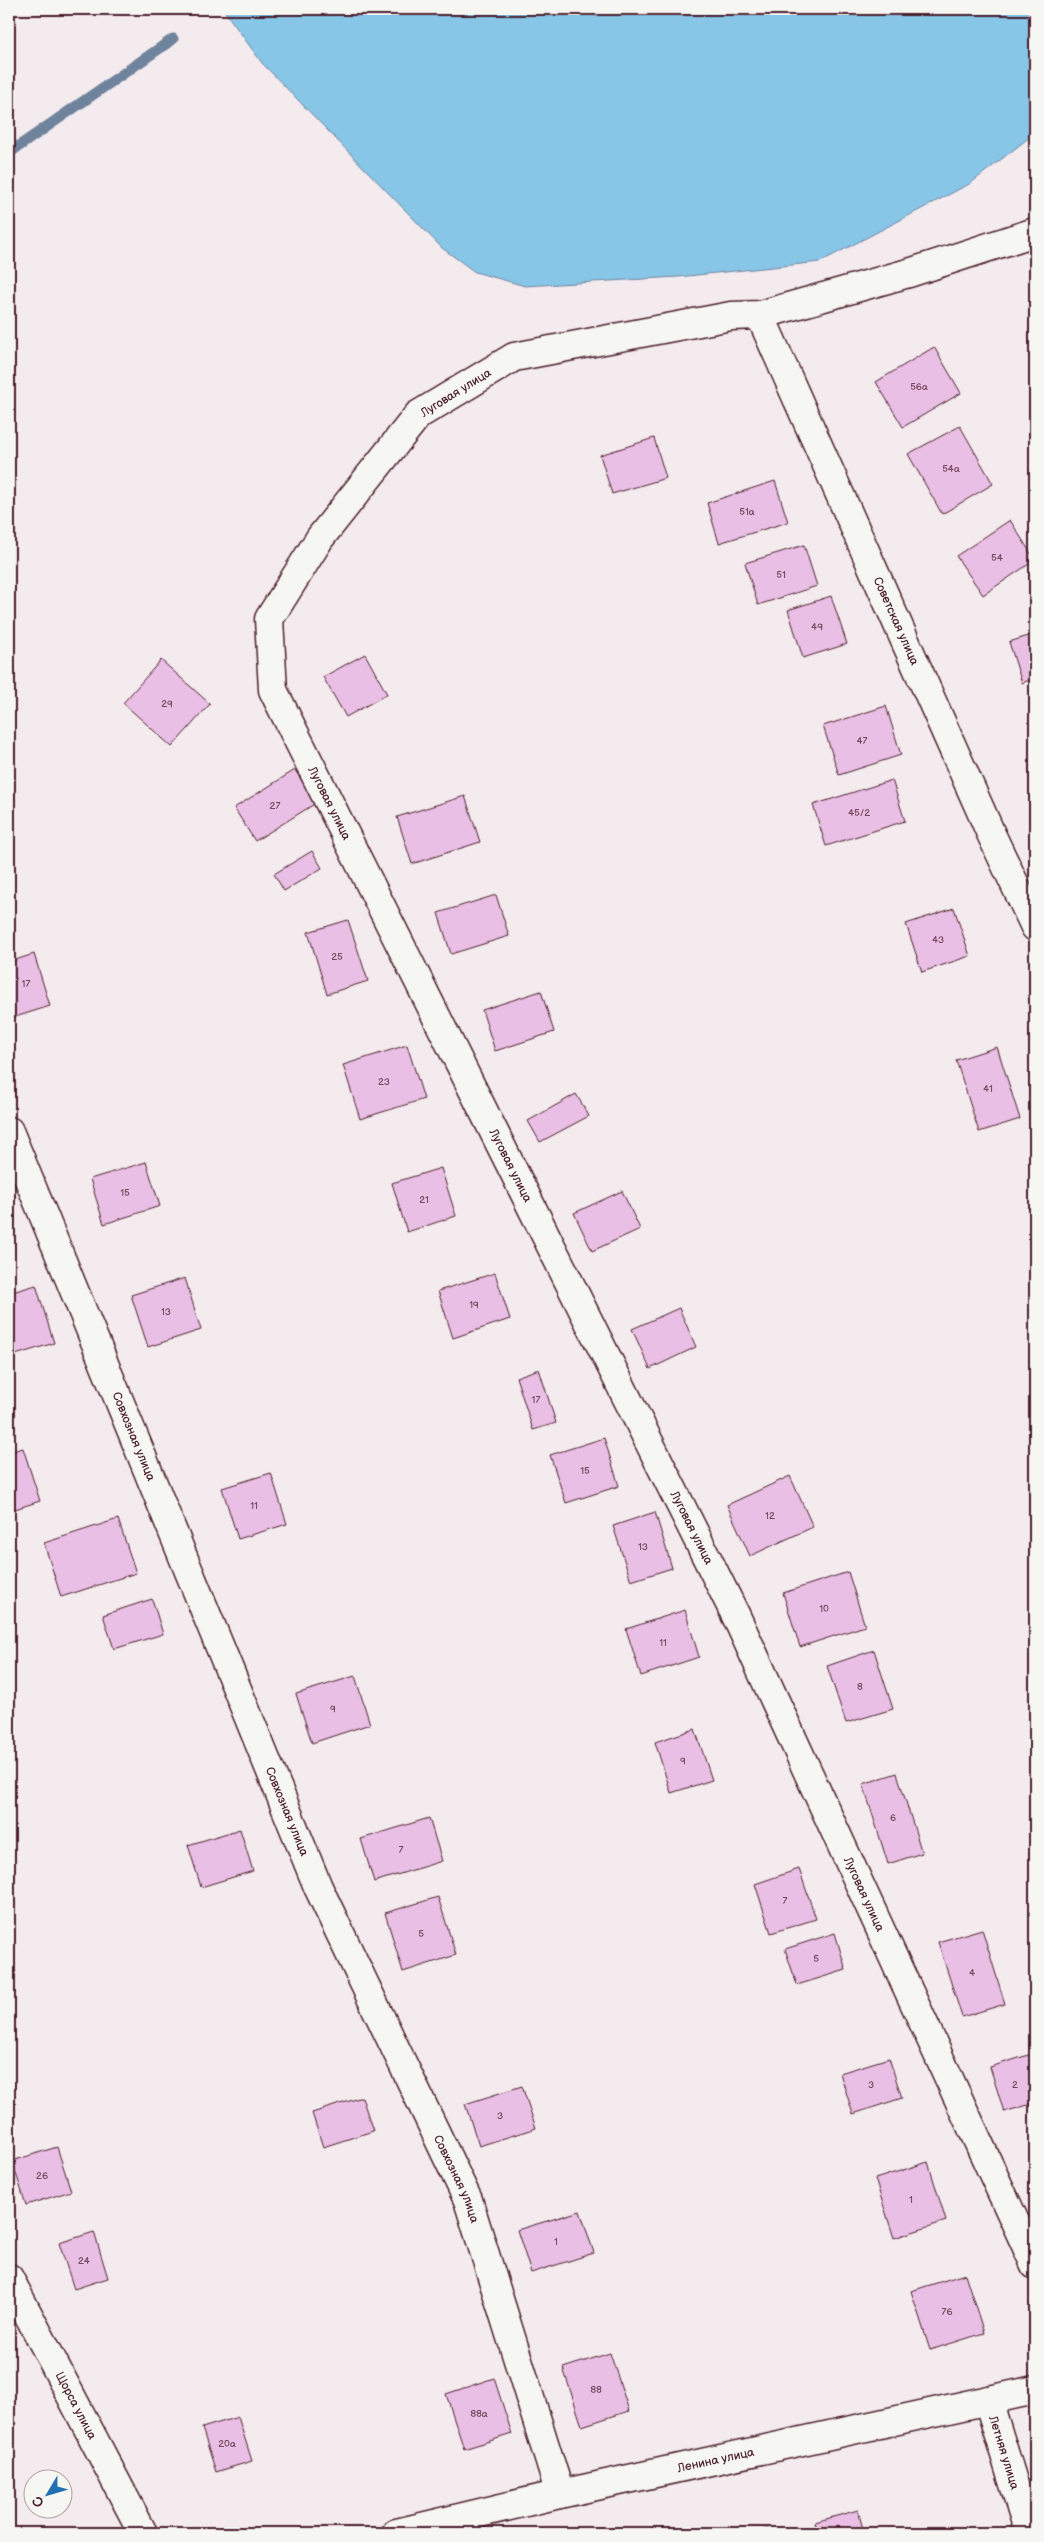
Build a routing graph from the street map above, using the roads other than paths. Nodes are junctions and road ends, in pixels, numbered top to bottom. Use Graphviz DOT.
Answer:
graph roads {
  1 [pos="1035,232"];
  2 [pos="760,315"];
  3 [pos="1035,927"];
  4 [pos="9,1131"];
  5 [pos="1035,2265"];
  6 [pos="9,2278"];
  7 [pos="1035,2390"];
  8 [pos="988,2400"];
  9 [pos="560,2494"];
  10 [pos="143,2533"];
  11 [pos="396,2533"];
  12 [pos="1029,2533"];
  1 -- 2 [label="street, Луговая улица"];
  2 -- 3 [label="street, Советская улица"];
  2 -- 5 [label="street, Луговая улица"];
  4 -- 9 [label="street, Совхозная улица"];
  6 -- 10 [label="street, Щорса улица"];
  7 -- 8 [label="street, Ленина улица"];
  8 -- 9 [label="street, Ленина улица"];
  8 -- 12 [label="street, Летняя улица"];
  9 -- 11 [label="street, Ленина улица"];
}
